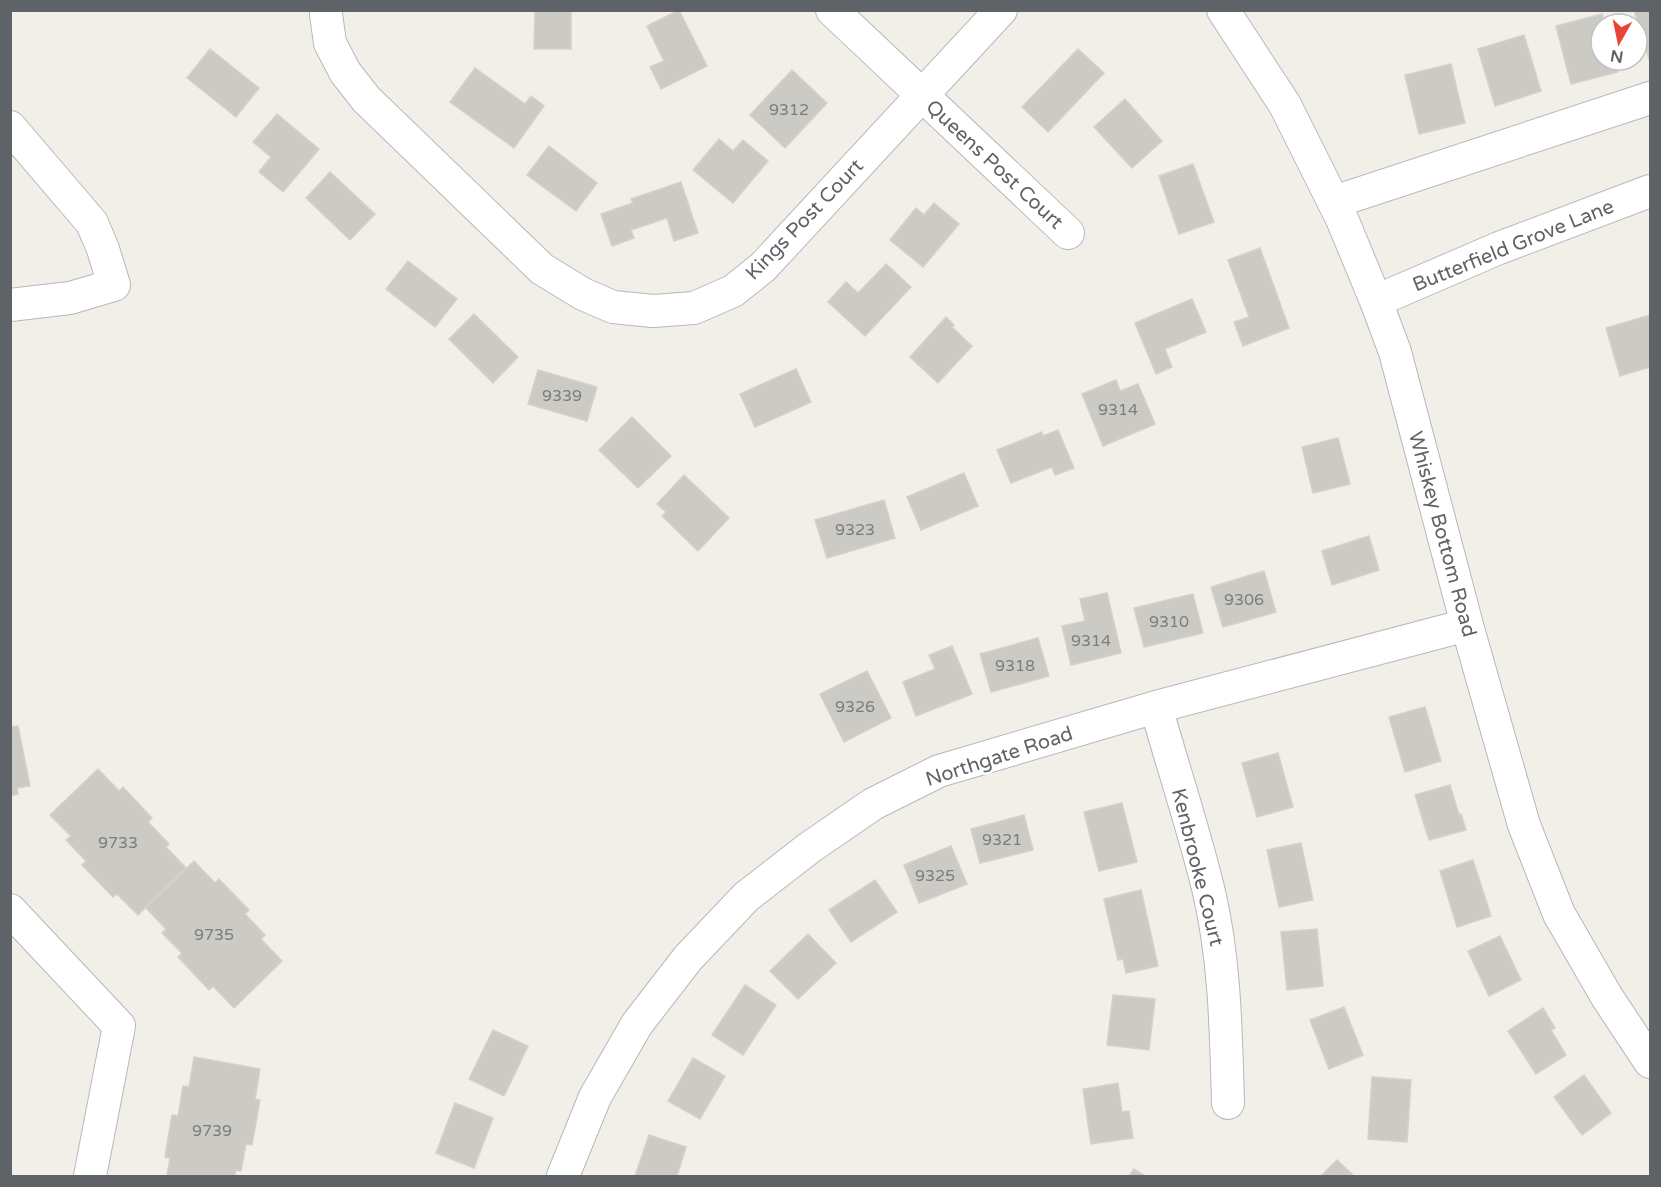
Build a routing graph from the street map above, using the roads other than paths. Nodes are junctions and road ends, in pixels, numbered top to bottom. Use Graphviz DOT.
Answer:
graph roads {
  1 [pos="832,10"];
  2 [pos="1001,10"];
  3 [pos="1223,10"];
  4 [pos="326,14"];
  5 [pos="921,96"];
  6 [pos="1650,98"];
  7 [pos="10,127"];
  8 [pos="1650,191"];
  9 [pos="1334,202"];
  10 [pos="1068,233"];
  11 [pos="1376,301"];
  12 [pos="10,305"];
  13 [pos="1467,625"];
  14 [pos="1156,707"];
  15 [pos="10,910"];
  16 [pos="1650,1062"];
  17 [pos="1228,1103"];
  18 [pos="90,1176"];
  19 [pos="563,1176"];
  1 -- 5 [label="street, Queens Post Court"];
  2 -- 5 [label="street, Kings Post Court"];
  3 -- 9 [label="street, Whiskey Bottom Road"];
  4 -- 5 [label="street, Kings Post Court"];
  5 -- 10 [label="street, Queens Post Court"];
  6 -- 9 [label="street"];
  7 -- 12 [label="street"];
  8 -- 11 [label="street, Butterfield Grove Lane"];
  9 -- 11 [label="street, Whiskey Bottom Road"];
  11 -- 13 [label="street, Whiskey Bottom Road"];
  13 -- 14 [label="street, Northgate Road"];
  13 -- 16 [label="street, Whiskey Bottom Road"];
  14 -- 17 [label="street, Kenbrooke Court"];
  14 -- 19 [label="street, Northgate Road"];
  15 -- 18 [label="street"];
}
